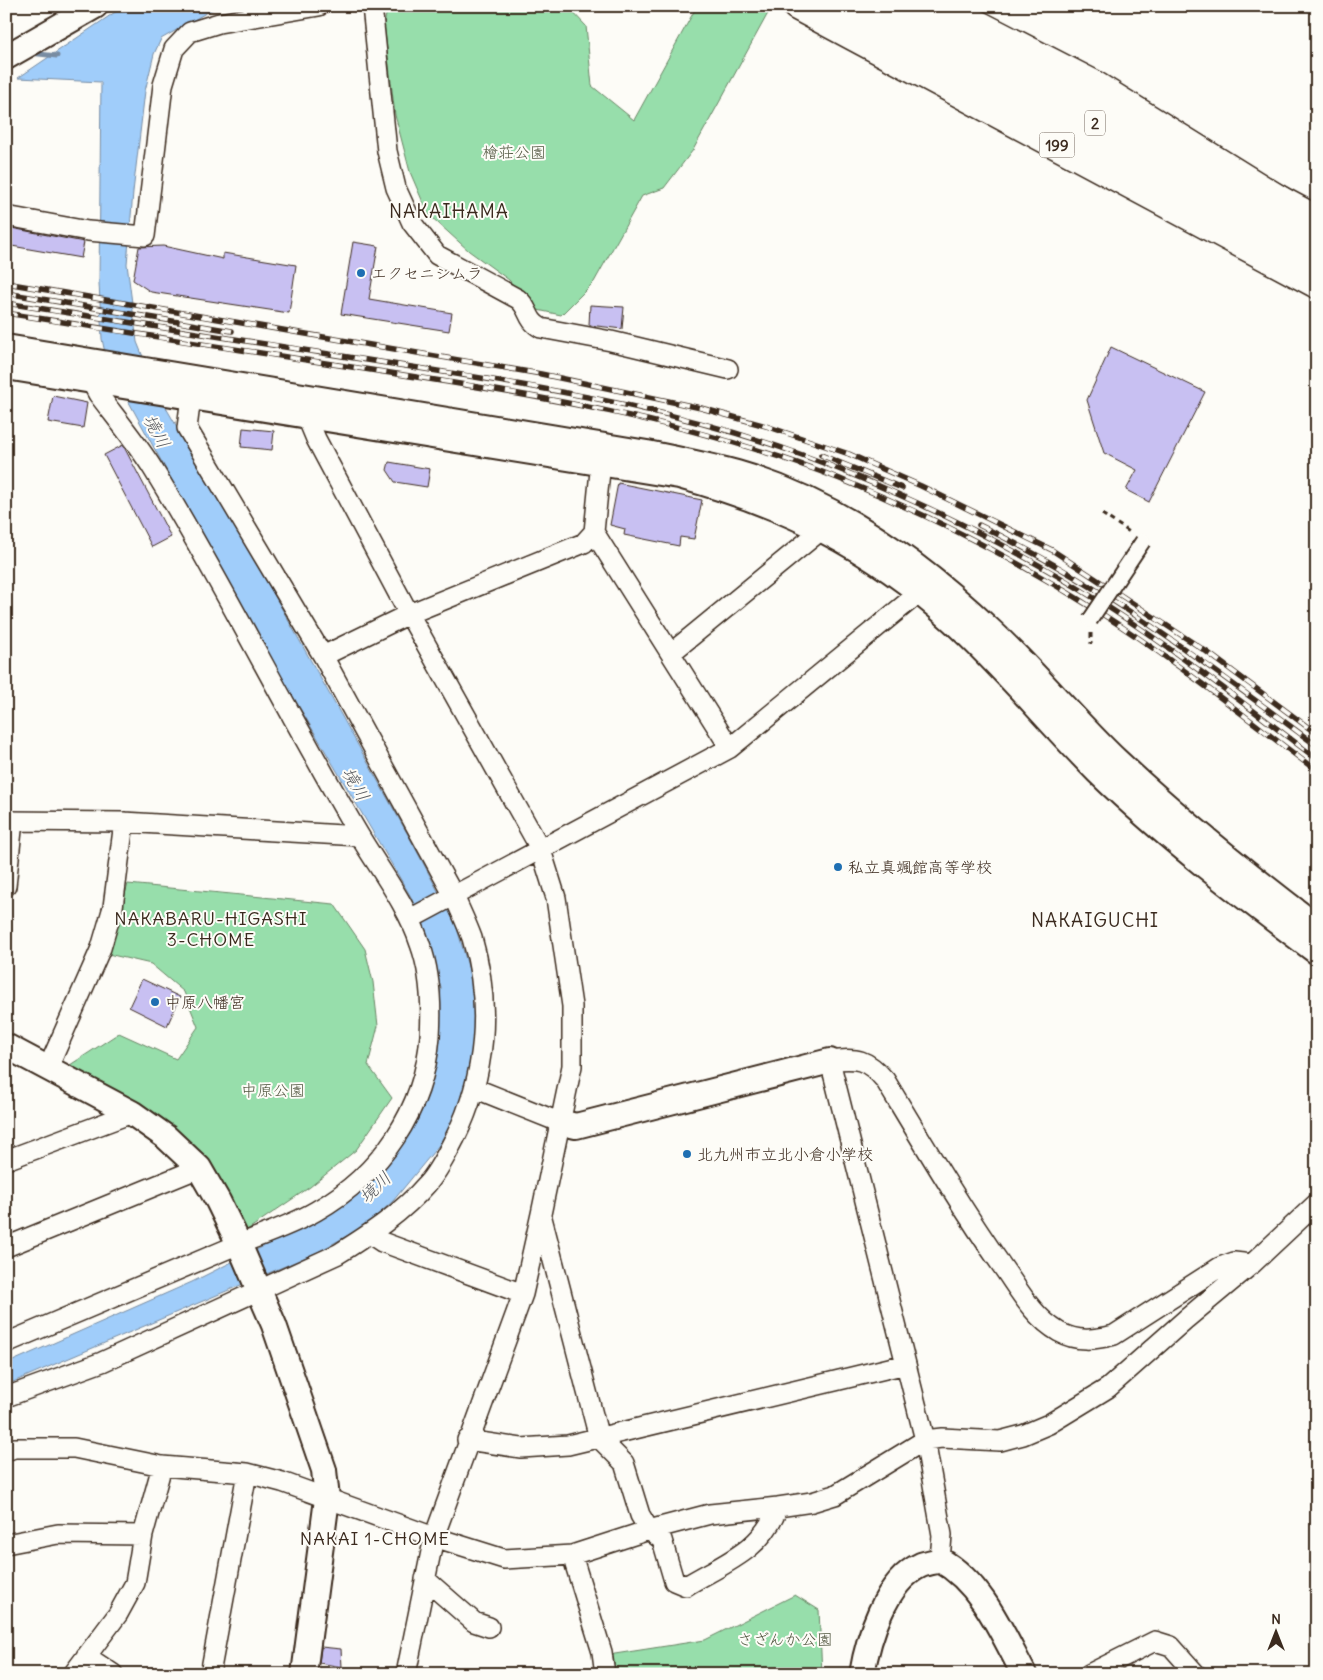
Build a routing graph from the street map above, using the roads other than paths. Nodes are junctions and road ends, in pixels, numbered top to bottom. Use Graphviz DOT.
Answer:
graph roads {
  1 [pos="95,6"];
  2 [pos="320,6"];
  3 [pos="372,6"];
  4 [pos="797,6"];
  5 [pos="829,6"];
  6 [pos="874,6"];
  7 [pos="906,6"];
  8 [pos="942,6"];
  9 [pos="6,57"];
  10 [pos="1281,200"];
  11 [pos="6,216"];
  12 [pos="1317,220"];
  13 [pos="1317,240"];
  14 [pos="1317,264"];
  15 [pos="1317,284"];
  16 [pos="6,347"];
  17 [pos="6,367"];
  18 [pos="728,370"];
  19 [pos="100,376"];
  20 [pos="173,388"];
  21 [pos="306,415"];
  22 [pos="602,454"];
  23 [pos="820,528"];
  24 [pos="594,532"];
  25 [pos="1143,541"];
  26 [pos="920,592"];
  27 [pos="409,614"];
  28 [pos="1090,620"];
  29 [pos="671,653"];
  30 [pos="323,656"];
  31 [pos="730,748"];
  32 [pos="10,821"];
  33 [pos="124,822"];
  34 [pos="359,836"];
  35 [pos="541,850"];
  36 [pos="6,886"];
  37 [pos="452,897"];
  38 [pos="412,918"];
  39 [pos="1317,927"];
  40 [pos="1317,952"];
  41 [pos="6,1046"];
  42 [pos="830,1061"];
  43 [pos="48,1068"];
  44 [pos="474,1088"];
  45 [pos="132,1113"];
  46 [pos="559,1122"];
  47 [pos="6,1160"];
  48 [pos="199,1168"];
  49 [pos="1317,1203"];
  50 [pos="541,1214"];
  51 [pos="370,1234"];
  52 [pos="6,1246"];
  53 [pos="240,1247"];
  54 [pos="1252,1264"];
  55 [pos="257,1287"];
  56 [pos="523,1294"];
  57 [pos="6,1343"];
  58 [pos="906,1364"];
  59 [pos="6,1397"];
  60 [pos="599,1438"];
  61 [pos="468,1440"];
  62 [pos="925,1440"];
  63 [pos="6,1451"];
  64 [pos="162,1466"];
  65 [pos="247,1473"];
  66 [pos="327,1499"];
  67 [pos="778,1507"];
  68 [pos="649,1530"];
  69 [pos="143,1535"];
  70 [pos="434,1538"];
  71 [pos="6,1544"];
  72 [pos="572,1555"];
  73 [pos="940,1560"];
  74 [pos="425,1580"];
  75 [pos="489,1627"];
  76 [pos="86,1656"];
  77 [pos="73,1674"];
  78 [pos="113,1674"];
  79 [pos="210,1674"];
  80 [pos="304,1674"];
  81 [pos="406,1674"];
  82 [pos="605,1674"];
  83 [pos="862,1674"];
  84 [pos="1024,1674"];
  85 [pos="1089,1674"];
  86 [pos="1196,1674"];
  1 -- 9 [label="street"];
  2 -- 11 [label="street"];
  3 -- 18 [label="street"];
  4 -- 15 [label="highway, 199"];
  5 -- 14 [label="highway, 2"];
  6 -- 13 [label="highway, 2"];
  7 -- 10 [label="highway"];
  8 -- 10 [label="highway"];
  10 -- 12 [label="highway"];
  16 -- 19 [label="street"];
  17 -- 19 [label="street"];
  19 -- 20 [label="street"];
  19 -- 34 [label="street"];
  20 -- 21 [label="street"];
  20 -- 22 [label="street"];
  20 -- 30 [label="street"];
  21 -- 22 [label="street"];
  21 -- 27 [label="street"];
  22 -- 23 [label="street"];
  22 -- 24 [label="street"];
  22 -- 39 [label="street"];
  23 -- 26 [label="street"];
  23 -- 29 [label="street"];
  24 -- 27 [label="street"];
  24 -- 29 [label="street"];
  25 -- 28 [label="street, bridge"];
  26 -- 31 [label="street"];
  26 -- 40 [label="street"];
  27 -- 30 [label="street"];
  27 -- 35 [label="street"];
  29 -- 31 [label="street"];
  30 -- 37 [label="street"];
  31 -- 35 [label="street"];
  32 -- 33 [label="street"];
  32 -- 36 [label="street"];
  33 -- 34 [label="street"];
  33 -- 43 [label="street"];
  34 -- 38 [label="street"];
  35 -- 37 [label="street"];
  35 -- 46 [label="street"];
  37 -- 38 [label="street"];
  37 -- 44 [label="street"];
  38 -- 53 [label="street"];
  41 -- 43 [label="street"];
  42 -- 46 [label="street"];
  42 -- 54 [label="street"];
  42 -- 58 [label="street"];
  43 -- 45 [label="street"];
  44 -- 46 [label="street"];
  44 -- 51 [label="street"];
  45 -- 47 [label="street"];
  45 -- 48 [label="street"];
  46 -- 50 [label="street"];
  48 -- 52 [label="street"];
  48 -- 53 [label="street"];
  49 -- 54 [label="street"];
  50 -- 56 [label="street"];
  50 -- 60 [label="street"];
  51 -- 55 [label="street"];
  51 -- 56 [label="street"];
  53 -- 55 [label="street"];
  53 -- 57 [label="street"];
  54 -- 62 [label="street"];
  55 -- 59 [label="street"];
  55 -- 66 [label="street"];
  56 -- 61 [label="street"];
  58 -- 60 [label="street"];
  58 -- 62 [label="street"];
  60 -- 61 [label="street"];
  60 -- 68 [label="street"];
  61 -- 70 [label="street"];
  62 -- 67 [label="street"];
  62 -- 73 [label="street"];
  63 -- 64 [label="street"];
  64 -- 65 [label="street"];
  64 -- 69 [label="street"];
  65 -- 66 [label="street"];
  65 -- 79 [label="street"];
  66 -- 70 [label="street"];
  66 -- 80 [label="street"];
  67 -- 68 [label="street"];
  67 -- 68 [label="street"];
  68 -- 72 [label="street"];
  69 -- 71 [label="street"];
  69 -- 76 [label="street"];
  70 -- 72 [label="street"];
  70 -- 74 [label="street"];
  72 -- 82 [label="street"];
  73 -- 83 [label="street"];
  73 -- 84 [label="street"];
  74 -- 75 [label="street"];
  74 -- 81 [label="street"];
  76 -- 77 [label="street"];
  76 -- 78 [label="street"];
  85 -- 86 [label="street"];
}
